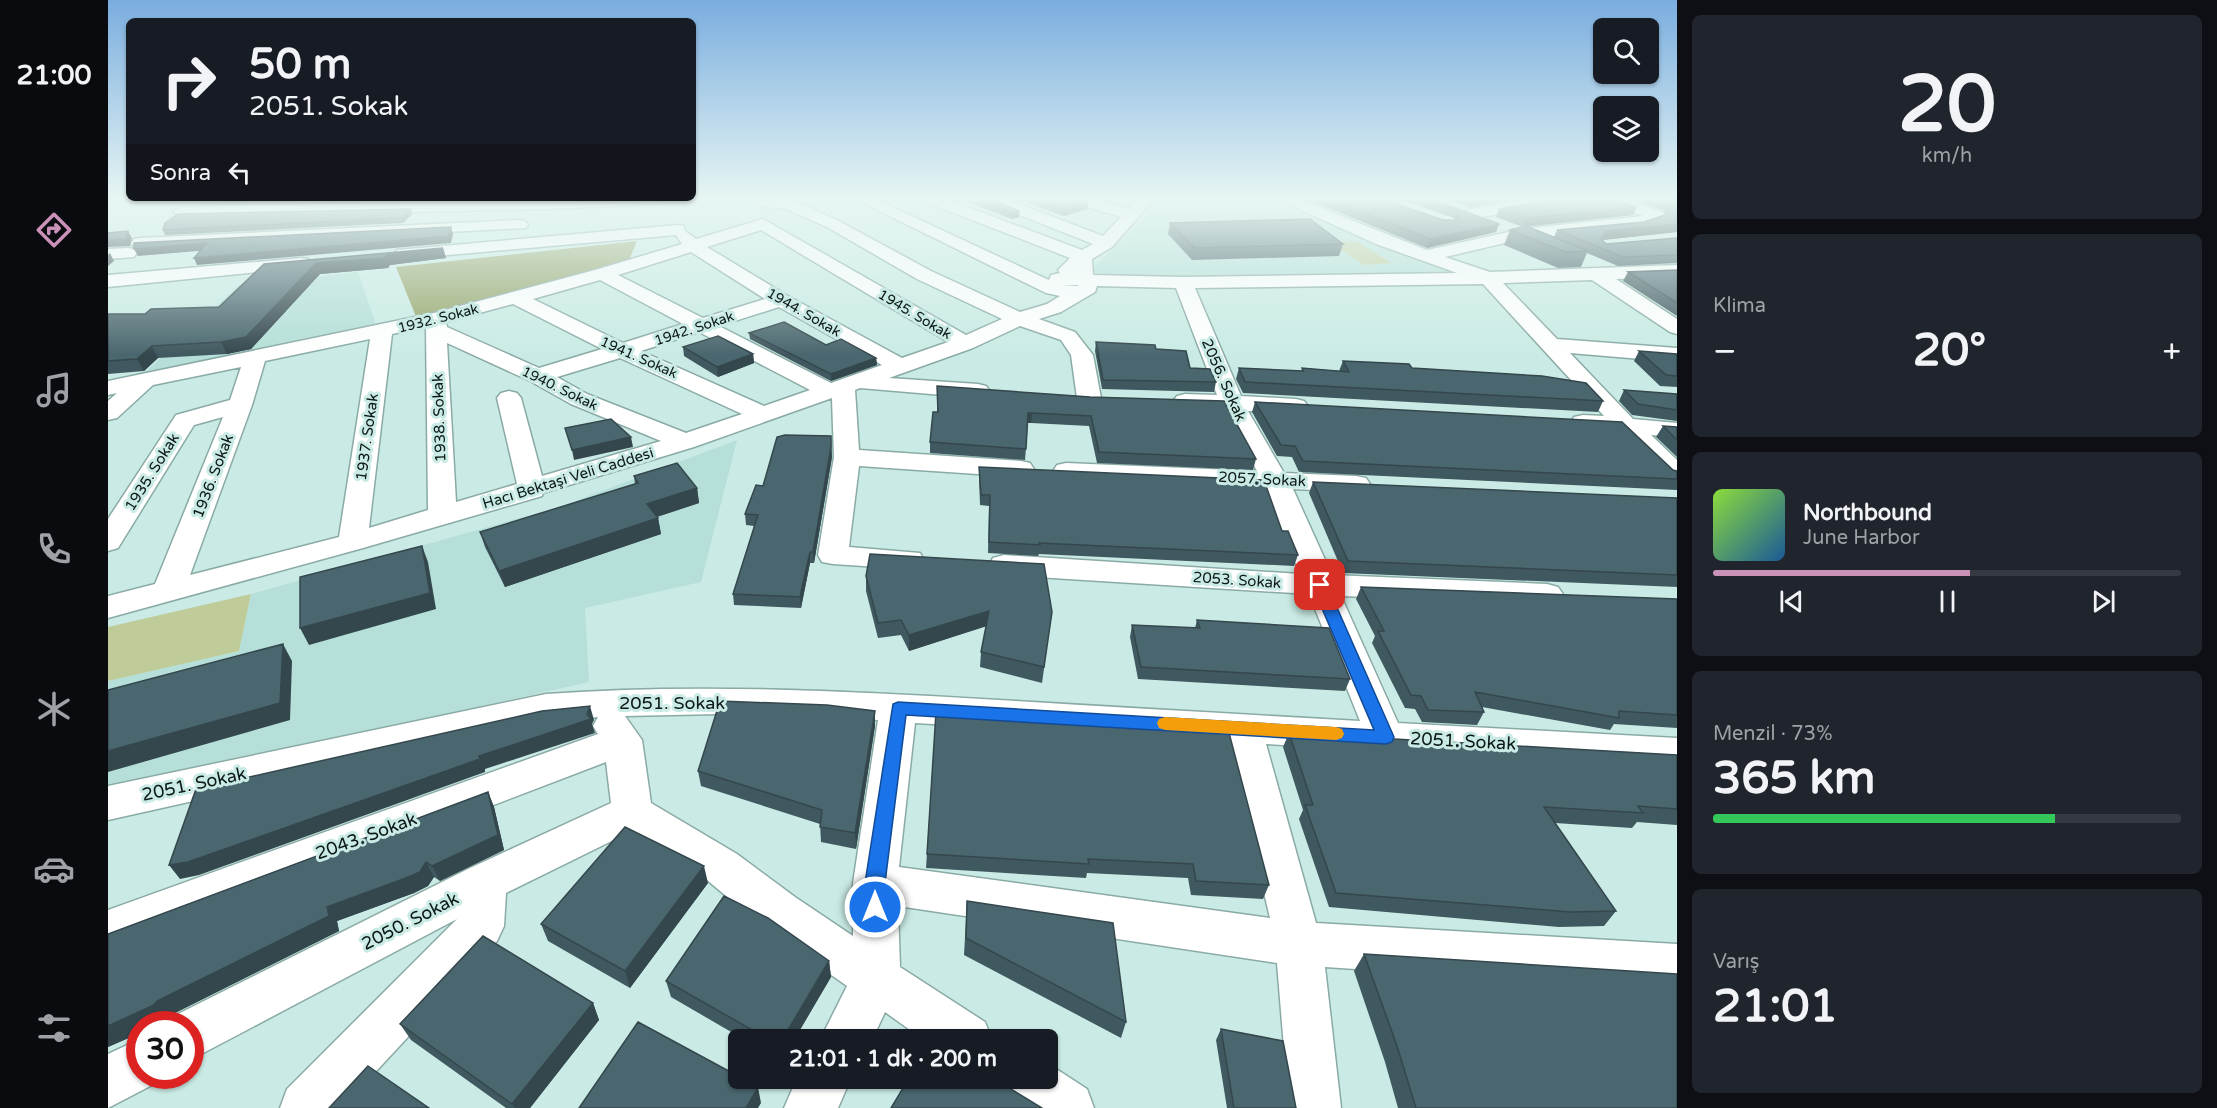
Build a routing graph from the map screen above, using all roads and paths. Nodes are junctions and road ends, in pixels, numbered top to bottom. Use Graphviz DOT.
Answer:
graph roads {
  1 [pos="125,251"];
  2 [pos="429,251"];
  3 [pos="677,251"];
  4 [pos="701,251"];
  5 [pos="808,251"];
  6 [pos="881,251"];
  7 [pos="979,251"];
  8 [pos="1066,251"];
  9 [pos="1093,251"];
  10 [pos="1411,251"];
  11 [pos="1448,251"];
  12 [pos="381,256"];
  13 [pos="1425,256"];
  14 [pos="1083,257"];
  15 [pos="1582,258"];
  16 [pos="322,262"];
  17 [pos="108,270"];
  18 [pos="1677,271"];
  19 [pos="602,273"];
  20 [pos="1596,274"];
  21 [pos="1619,274"];
  22 [pos="1488,278"];
  23 [pos="108,281"];
  24 [pos="1054,283"];
  25 [pos="1183,283"];
  26 [pos="1085,286"];
  27 [pos="516,298"];
  28 [pos="1633,299"];
  29 [pos="1666,299"];
  30 [pos="781,300"];
  31 [pos="1019,319"];
  32 [pos="437,325"];
  33 [pos="702,326"];
  34 [pos="1677,328"];
  35 [pos="381,332"];
  36 [pos="964,343"];
  37 [pos="1550,345"];
  38 [pos="623,351"];
  39 [pos="1677,355"];
  40 [pos="255,359"];
  41 [pos="900,366"];
  42 [pos="538,376"];
  43 [pos="145,381"];
  44 [pos="843,386"];
  45 [pos="108,388"];
  46 [pos="1592,390"];
  47 [pos="996,392"];
  48 [pos="1624,392"];
  49 [pos="509,398"];
  50 [pos="1113,399"];
  51 [pos="1161,400"];
  52 [pos="1233,402"];
  53 [pos="240,405"];
  54 [pos="1316,407"];
  55 [pos="108,413"];
  56 [pos="762,414"];
  57 [pos="1564,421"];
  58 [pos="1624,424"];
  59 [pos="1677,430"];
  60 [pos="685,442"];
  61 [pos="847,458"];
  62 [pos="1677,474"];
  63 [pos="1275,480"];
  64 [pos="1381,485"];
  65 [pos="532,490"];
  66 [pos="442,516"];
  67 [pos="108,542"];
  68 [pos="353,542"];
  69 [pos="939,561"];
  70 [pos="975,564"];
  71 [pos="1320,585"];
  72 [pos="168,592"];
  73 [pos="1570,595"];
  74 [pos="108,607"];
  75 [pos="592,703"];
  76 [pos="898,708"];
  77 [pos="1243,728"];
  78 [pos="1386,737"];
  79 [pos="623,740"];
  80 [pos="1677,753"];
  81 [pos="108,803"];
  82 [pos="632,812"];
  83 [pos="485,882"];
  84 [pos="875,883"];
  85 [pos="108,931"];
  86 [pos="1299,944"];
  87 [pos="1677,967"];
  88 [pos="877,978"];
  89 [pos="204,1028"];
  90 [pos="851,1029"];
  91 [pos="951,1029"];
  92 [pos="126,1072"];
  93 [pos="108,1082"];
  94 [pos="820,1089"];
  95 [pos="1040,1089"];
  96 [pos="306,1108"];
  97 [pos="810,1108"];
  98 [pos="1068,1108"];
  99 [pos="1315,1108"];
  1 -- 17 [label="street"];
  2 -- 12 [label="street"];
  3 -- 19 [label="street, 1932. Sokak"];
  4 -- 30 [label="street, 1944. Sokak"];
  5 -- 36 [label="street, 1945. Sokak"];
  6 -- 31 [label="street"];
  7 -- 24 [label="street"];
  8 -- 14 [label="street"];
  9 -- 14 [label="street, Hacı Bektaşi Veli Caddesi"];
  10 -- 13 [label="street"];
  11 -- 13 [label="street"];
  13 -- 22 [label="street"];
  14 -- 24 [label="street, Hacı Bektaşi Veli Caddesi"];
  14 -- 26 [label="street"];
  15 -- 21 [label="street"];
  16 -- 23 [label="street"];
  18 -- 21 [label="street"];
  19 -- 27 [label="street, 1932. Sokak"];
  19 -- 33 [label="street"];
  20 -- 21 [label="street"];
  20 -- 22 [label="street"];
  20 -- 28 [label="street"];
  22 -- 25 [label="street"];
  22 -- 37 [label="street"];
  24 -- 26 [label="street"];
  24 -- 31 [label="street, Hacı Bektaşi Veli Caddesi"];
  25 -- 26 [label="street"];
  25 -- 52 [label="street, 2056. Sokak"];
  26 -- 31 [label="street, Hacı Bektaşi Veli Caddesi"];
  27 -- 32 [label="street, 1932. Sokak"];
  27 -- 38 [label="street, 1941. Sokak"];
  28 -- 29 [label="street"];
  28 -- 34 [label="street"];
  30 -- 33 [label="street, 1942. Sokak"];
  30 -- 41 [label="street, 1944. Sokak"];
  31 -- 36 [label="street, Hacı Bektaşi Veli Caddesi"];
  31 -- 50 [label="street"];
  32 -- 35 [label="street, 1932. Sokak"];
  32 -- 42 [label="street, 1940. Sokak"];
  32 -- 66 [label="street, 1938. Sokak"];
  33 -- 38 [label="street, 1942. Sokak"];
  33 -- 44 [label="street"];
  35 -- 40 [label="street, 1932. Sokak"];
  35 -- 68 [label="street, 1937. Sokak"];
  36 -- 41 [label="street, Hacı Bektaşi Veli Caddesi"];
  37 -- 39 [label="street"];
  37 -- 46 [label="street"];
  38 -- 42 [label="street, 1942. Sokak"];
  38 -- 56 [label="street, 1941. Sokak"];
  40 -- 43 [label="street, 1932. Sokak"];
  40 -- 53 [label="street, 1936. Sokak"];
  41 -- 44 [label="street, Hacı Bektaşi Veli Caddesi"];
  42 -- 60 [label="street, 1940. Sokak"];
  43 -- 45 [label="street, 1932. Sokak"];
  43 -- 55 [label="street"];
  44 -- 47 [label="street"];
  44 -- 56 [label="street, Hacı Bektaşi Veli Caddesi"];
  44 -- 61 [label="street"];
  46 -- 48 [label="street"];
  46 -- 58 [label="street"];
  49 -- 65 [label="street"];
  51 -- 52 [label="street"];
  52 -- 54 [label="street"];
  52 -- 63 [label="street, 2056. Sokak"];
  53 -- 67 [label="street, 1935. Sokak"];
  53 -- 72 [label="street, 1936. Sokak"];
  56 -- 60 [label="street, Hacı Bektaşi Veli Caddesi"];
  57 -- 58 [label="street"];
  58 -- 59 [label="street"];
  58 -- 62 [label="street"];
  60 -- 65 [label="street, Hacı Bektaşi Veli Caddesi"];
  61 -- 63 [label="street, 2057. Sokak"];
  61 -- 69 [label="street"];
  63 -- 64 [label="street, 2057. Sokak"];
  63 -- 71 [label="street, 2056. Sokak"];
  65 -- 66 [label="street, Hacı Bektaşi Veli Caddesi"];
  66 -- 68 [label="street, Hacı Bektaşi Veli Caddesi"];
  68 -- 72 [label="street, Hacı Bektaşi Veli Caddesi"];
  70 -- 71 [label="street, 2053. Sokak"];
  71 -- 73 [label="street, 2053. Sokak"];
  71 -- 78 [label="street, 2056. Sokak"];
  72 -- 74 [label="street, Hacı Bektaşi Veli Caddesi"];
  75 -- 76 [label="street, 2051. Sokak"];
  75 -- 79 [label="street"];
  75 -- 81 [label="street, 2051. Sokak"];
  76 -- 77 [label="street, 2051. Sokak"];
  76 -- 84 [label="street"];
  77 -- 78 [label="street, 2051. Sokak"];
  77 -- 86 [label="street"];
  78 -- 80 [label="street, 2051. Sokak"];
  79 -- 82 [label="street"];
  79 -- 85 [label="street, 2043. Sokak"];
  82 -- 83 [label="street, 2050. Sokak"];
  82 -- 88 [label="street"];
  83 -- 89 [label="street, 2050. Sokak"];
  83 -- 96 [label="street"];
  84 -- 86 [label="street"];
  84 -- 88 [label="street"];
  86 -- 87 [label="street"];
  86 -- 99 [label="street"];
  88 -- 90 [label="street"];
  88 -- 91 [label="street"];
  92 -- 93 [label="street"];
  94 -- 97 [label="street"];
  95 -- 98 [label="street"];
}
